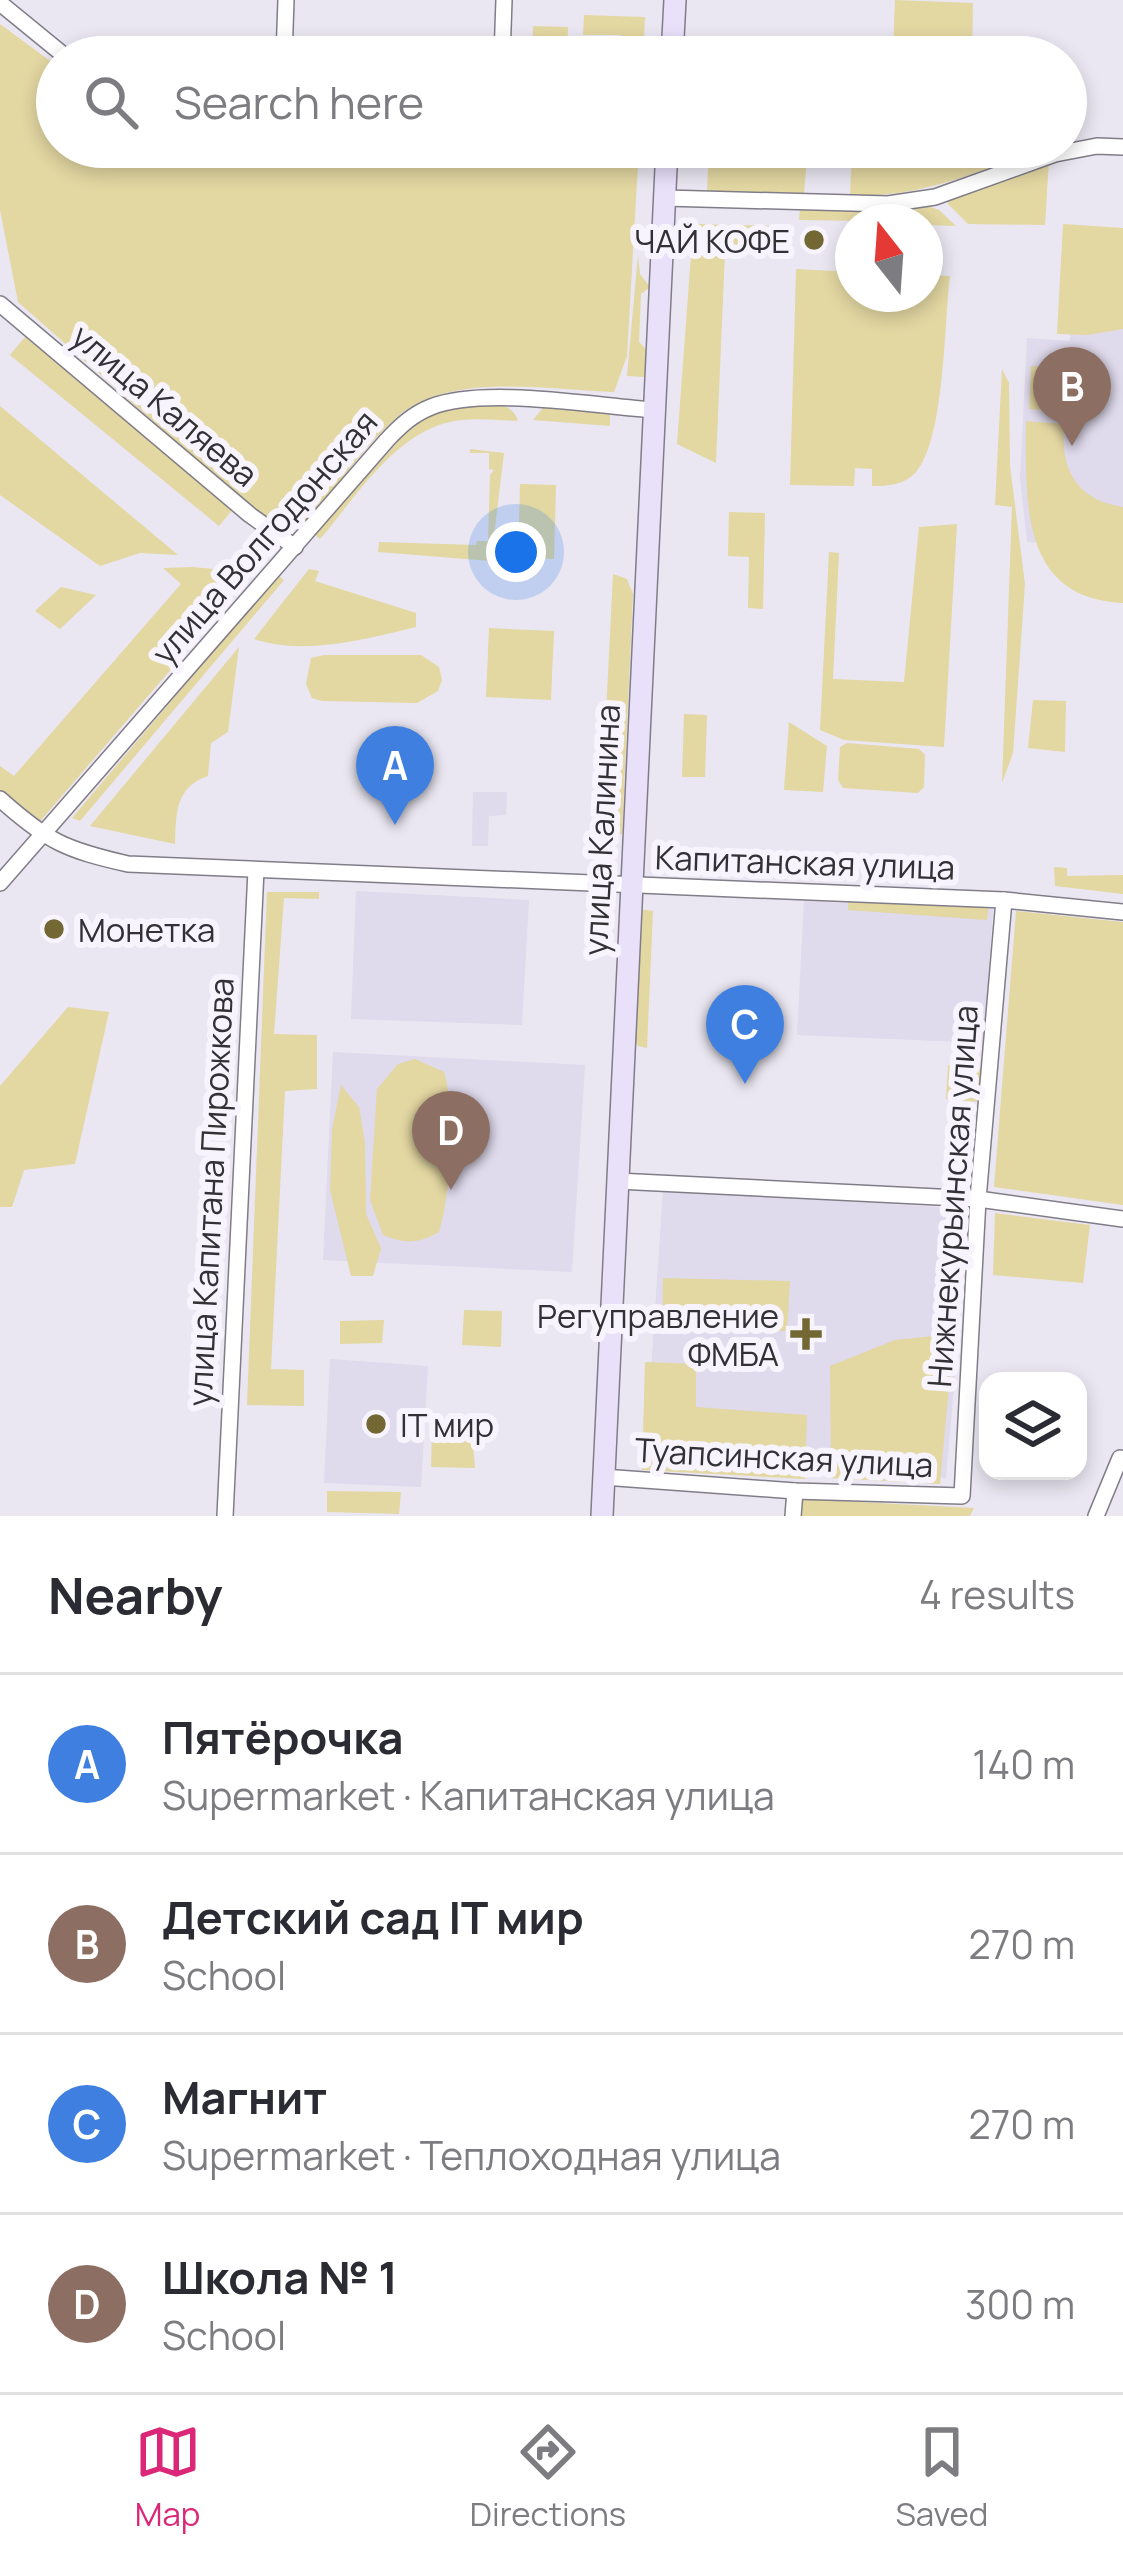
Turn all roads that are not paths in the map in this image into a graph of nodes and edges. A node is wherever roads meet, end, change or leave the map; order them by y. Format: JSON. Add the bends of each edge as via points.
{"nodes":[{"id":1,"x":286,"y":0,"type":"edge"},
{"id":2,"x":504,"y":0,"type":"edge"},
{"id":3,"x":675,"y":0,"type":"edge"},
{"id":4,"x":6,"y":4,"type":"edge"},
{"id":5,"x":42,"y":36,"type":"edge"},
{"id":6,"x":285,"y":36,"type":"edge"},
{"id":7,"x":503,"y":36,"type":"edge"},
{"id":8,"x":673,"y":36,"type":"edge"},
{"id":9,"x":1123,"y":147,"type":"edge"},
{"id":10,"x":1087,"y":148,"type":"edge"},
{"id":11,"x":666,"y":168,"type":"edge"},
{"id":12,"x":1015,"y":168,"type":"edge"},
{"id":13,"x":665,"y":198,"type":"junction"},
{"id":14,"x":0,"y":304,"type":"edge"},
{"id":15,"x":655,"y":410,"type":"junction"},
{"id":16,"x":295,"y":547,"type":"junction"},
{"id":17,"x":0,"y":800,"type":"edge"},
{"id":18,"x":39,"y":835,"type":"junction"},
{"id":19,"x":256,"y":870,"type":"junction"},
{"id":20,"x":0,"y":884,"type":"edge"},
{"id":21,"x":632,"y":885,"type":"junction"},
{"id":22,"x":1004,"y":900,"type":"junction"},
{"id":23,"x":1123,"y":912,"type":"edge"},
{"id":24,"x":616,"y":1181,"type":"junction"},
{"id":25,"x":978,"y":1199,"type":"junction"},
{"id":26,"x":1123,"y":1219,"type":"edge"},
{"id":27,"x":1120,"y":1458,"type":"dead end"},
{"id":28,"x":603,"y":1477,"type":"junction"},
{"id":29,"x":795,"y":1491,"type":"junction"},
{"id":30,"x":962,"y":1496,"type":"joint"},
{"id":31,"x":225,"y":1516,"type":"edge"},
{"id":32,"x":602,"y":1516,"type":"edge"},
{"id":33,"x":794,"y":1516,"type":"edge"},
{"id":34,"x":1096,"y":1516,"type":"edge"}],
"edges":[{"from":1,"to":6,"type":"street"},
{"from":2,"to":7,"type":"street"},
{"from":3,"to":8,"type":"main road"},
{"from":4,"to":5,"type":"street"},
{"from":9,"to":10,"type":"street"},
{"from":11,"to":13,"type":"main road","name":"улица Калинина"},
{"from":12,"to":13,"type":"street","via":[[888,204]]},
{"from":13,"to":15,"type":"main road","name":"улица Калинина"},
{"from":14,"to":16,"type":"street","name":"улица Каляева"},
{"from":15,"to":16,"type":"street","name":"улица Волгодонская","via":[[484,398],[433,406],[400,426]]},
{"from":15,"to":21,"type":"main road","name":"улица Калинина"},
{"from":16,"to":18,"type":"street","name":"улица Волгодонская"},
{"from":17,"to":18,"type":"street","name":"Капитанская улица"},
{"from":18,"to":19,"type":"street","name":"Капитанская улица","via":[[128,864]]},
{"from":18,"to":20,"type":"street","name":"улица Волгодонская"},
{"from":19,"to":21,"type":"street","name":"Капитанская улица"},
{"from":19,"to":31,"type":"street","name":"улица Капитана Пирожкова"},
{"from":21,"to":22,"type":"street","name":"Капитанская улица"},
{"from":21,"to":24,"type":"main road","name":"улица Калинина"},
{"from":22,"to":23,"type":"street","name":"Капитанская улица"},
{"from":22,"to":25,"type":"street","name":"Нижнекурьинская улица"},
{"from":24,"to":25,"type":"street"},
{"from":24,"to":28,"type":"main road","name":"улица Калинина"},
{"from":25,"to":26,"type":"street"},
{"from":25,"to":30,"type":"street","name":"Нижнекурьинская улица"},
{"from":27,"to":34,"type":"street"},
{"from":28,"to":29,"type":"street","name":"Туапсинская улица"},
{"from":28,"to":32,"type":"main road","name":"улица Калинина"},
{"from":29,"to":30,"type":"street","name":"Туапсинская улица"},
{"from":29,"to":33,"type":"street"}]}
